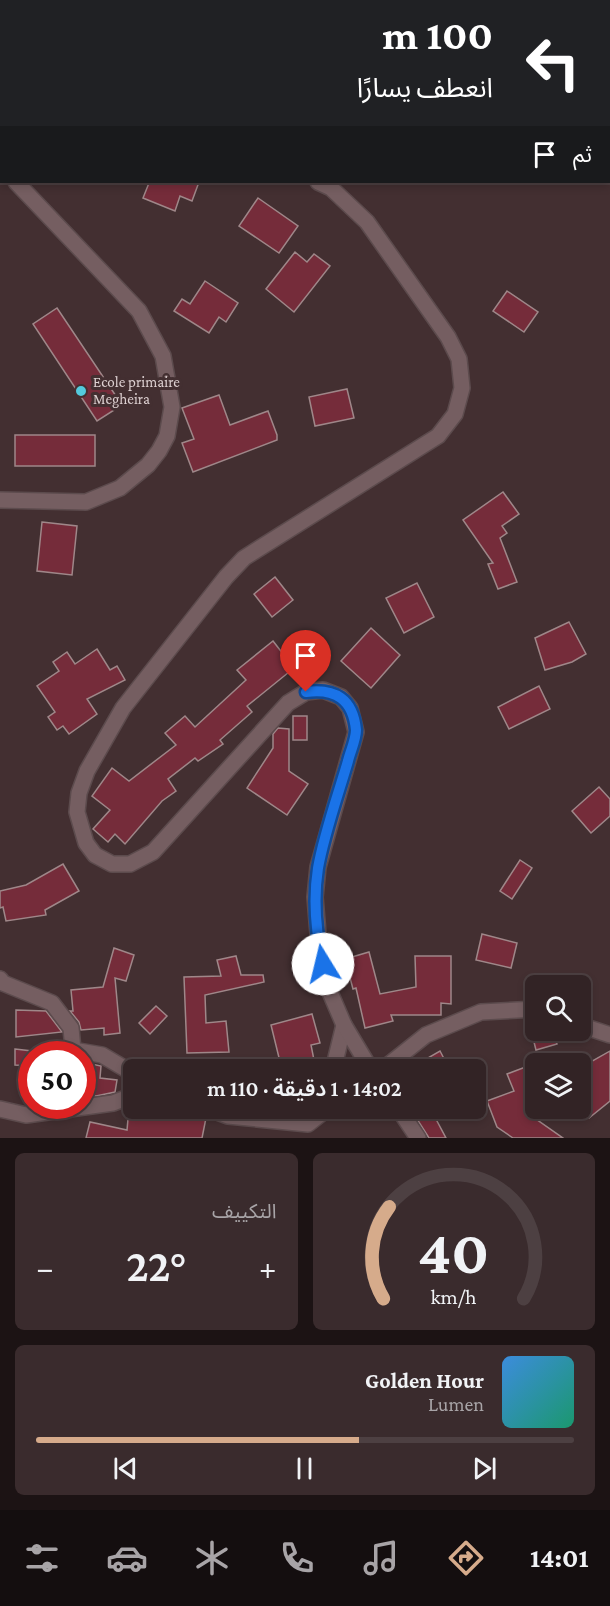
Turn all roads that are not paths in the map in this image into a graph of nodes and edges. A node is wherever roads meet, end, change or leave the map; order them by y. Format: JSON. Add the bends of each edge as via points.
{"nodes":[{"id":1,"x":17,"y":183,"type":"edge"},
{"id":2,"x":320,"y":183,"type":"edge"},
{"id":3,"x":0,"y":500,"type":"edge"},
{"id":4,"x":0,"y":979,"type":"edge"},
{"id":5,"x":525,"y":1010,"type":"edge"},
{"id":6,"x":344,"y":1024,"type":"junction"},
{"id":7,"x":591,"y":1029,"type":"edge"},
{"id":8,"x":610,"y":1035,"type":"edge"},
{"id":9,"x":336,"y":1059,"type":"edge"},
{"id":10,"x":365,"y":1059,"type":"edge"},
{"id":11,"x":396,"y":1059,"type":"edge"},
{"id":12,"x":123,"y":1067,"type":"edge"},
{"id":13,"x":123,"y":1099,"type":"edge"},
{"id":14,"x":0,"y":1108,"type":"edge"},
{"id":15,"x":258,"y":1119,"type":"edge"},
{"id":16,"x":314,"y":1119,"type":"edge"},
{"id":17,"x":405,"y":1119,"type":"edge"},
{"id":18,"x":418,"y":1138,"type":"edge"}],
"edges":[{"from":1,"to":3,"type":"main road","via":[[139,311],[163,356],[172,407],[167,436],[159,452],[120,489],[86,502]]},
{"from":2,"to":6,"type":"main road","via":[[331,188],[367,222],[448,337],[459,359],[462,388],[455,414],[438,436],[244,558],[123,708],[87,771],[77,812],[86,843],[95,855],[112,864],[130,864],[153,852],[288,704],[306,692],[323,690],[341,697],[350,708],[356,732],[318,867],[315,897],[327,983]]},
{"from":4,"to":12,"type":"main road","via":[[52,1003],[71,1028],[73,1050],[102,1054]]},
{"from":5,"to":11,"type":"main road","via":[[482,1012],[426,1035]]},
{"from":6,"to":9,"type":"main road"},
{"from":6,"to":10,"type":"main road"},
{"from":7,"to":8,"type":"main road"},
{"from":13,"to":14,"type":"main road","via":[[26,1115]]},
{"from":15,"to":16,"type":"main road","via":[[308,1124]]},
{"from":17,"to":18,"type":"main road"}]}
